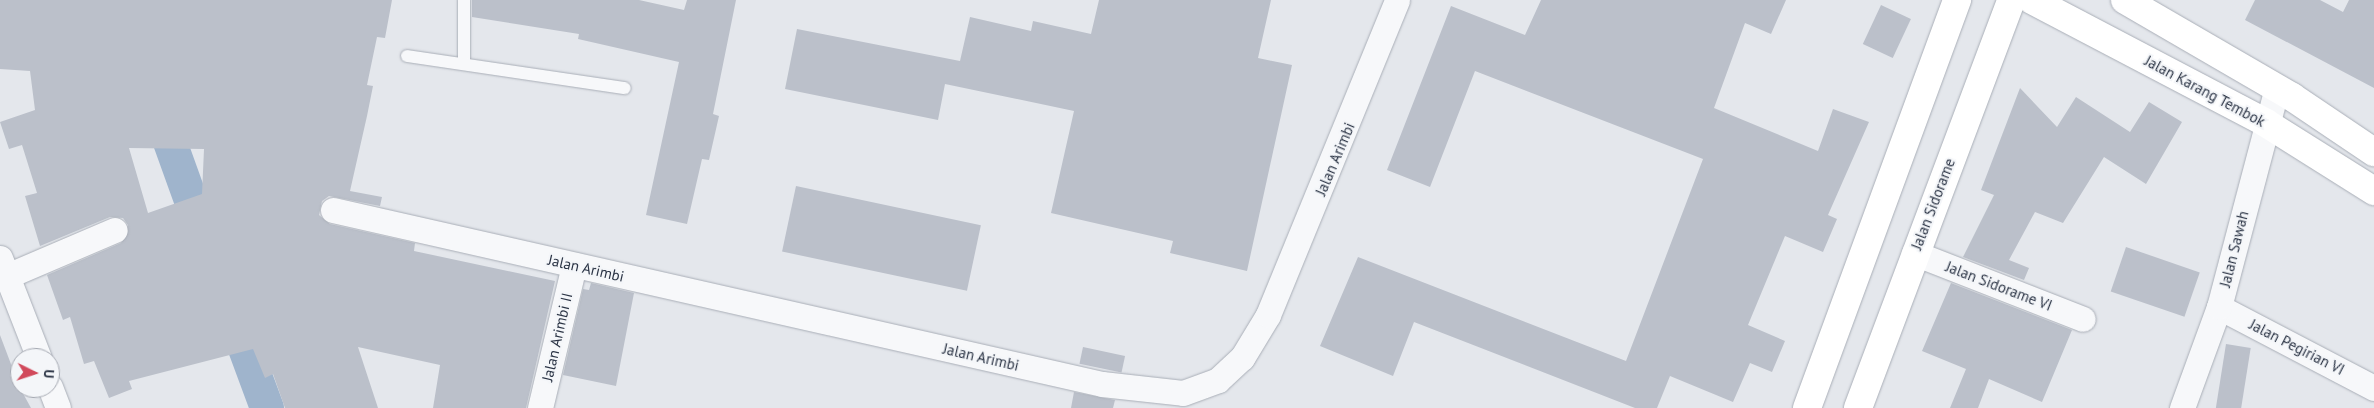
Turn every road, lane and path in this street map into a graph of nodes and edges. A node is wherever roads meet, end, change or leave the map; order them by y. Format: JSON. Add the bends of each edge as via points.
{"nodes":[{"id":1,"x":464,"y":0,"type":"edge"},
{"id":2,"x":1397,"y":0,"type":"edge"},
{"id":3,"x":1957,"y":0,"type":"edge"},
{"id":4,"x":2011,"y":0,"type":"edge"},
{"id":5,"x":2032,"y":0,"type":"edge"},
{"id":6,"x":2125,"y":0,"type":"edge"},
{"id":7,"x":407,"y":56,"type":"dead end"},
{"id":8,"x":464,"y":64,"type":"junction"},
{"id":9,"x":625,"y":88,"type":"dead end"},
{"id":10,"x":2278,"y":88,"type":"junction"},
{"id":11,"x":2266,"y":123,"type":"junction"},
{"id":12,"x":2374,"y":152,"type":"edge"},
{"id":13,"x":2374,"y":191,"type":"edge"},
{"id":14,"x":333,"y":210,"type":"dead end"},
{"id":15,"x":115,"y":230,"type":"dead end"},
{"id":16,"x":1914,"y":253,"type":"junction"},
{"id":17,"x":574,"y":265,"type":"junction"},
{"id":18,"x":4,"y":267,"type":"edge"},
{"id":19,"x":2219,"y":307,"type":"junction"},
{"id":20,"x":2083,"y":319,"type":"dead end"},
{"id":21,"x":35,"y":348,"type":"edge"},
{"id":22,"x":2374,"y":388,"type":"edge"},
{"id":23,"x":540,"y":408,"type":"edge"},
{"id":24,"x":1807,"y":408,"type":"edge"},
{"id":25,"x":1858,"y":408,"type":"edge"},
{"id":26,"x":2182,"y":408,"type":"edge"}],
"edges":[{"from":1,"to":8,"type":"lane"},
{"from":2,"to":17,"type":"street","name":"Jalan Arimbi","via":[[1268,315],[1242,358],[1218,380],[1183,393],[1102,384]]},
{"from":3,"to":24,"type":"main road"},
{"from":4,"to":16,"type":"main road","name":"Jalan Sidorame"},
{"from":5,"to":11,"type":"main road","name":"Jalan Karang Tembok"},
{"from":6,"to":10,"type":"main road"},
{"from":7,"to":8,"type":"lane"},
{"from":8,"to":9,"type":"lane"},
{"from":10,"to":11,"type":"street","name":"Jalan Sawah"},
{"from":10,"to":12,"type":"main road"},
{"from":11,"to":13,"type":"main road","name":"Jalan Karang Tembok"},
{"from":11,"to":19,"type":"street","name":"Jalan Sawah"},
{"from":14,"to":17,"type":"street","name":"Jalan Arimbi"},
{"from":15,"to":18,"type":"street"},
{"from":16,"to":20,"type":"street","name":"Jalan Sidorame VI"},
{"from":16,"to":25,"type":"main road","name":"Jalan Sidorame"},
{"from":17,"to":23,"type":"street","name":"Jalan Arimbi II"},
{"from":18,"to":21,"type":"street"},
{"from":19,"to":22,"type":"street","name":"Jalan Pegirian VI"},
{"from":19,"to":26,"type":"street","name":"Jalan Sawah"}]}
